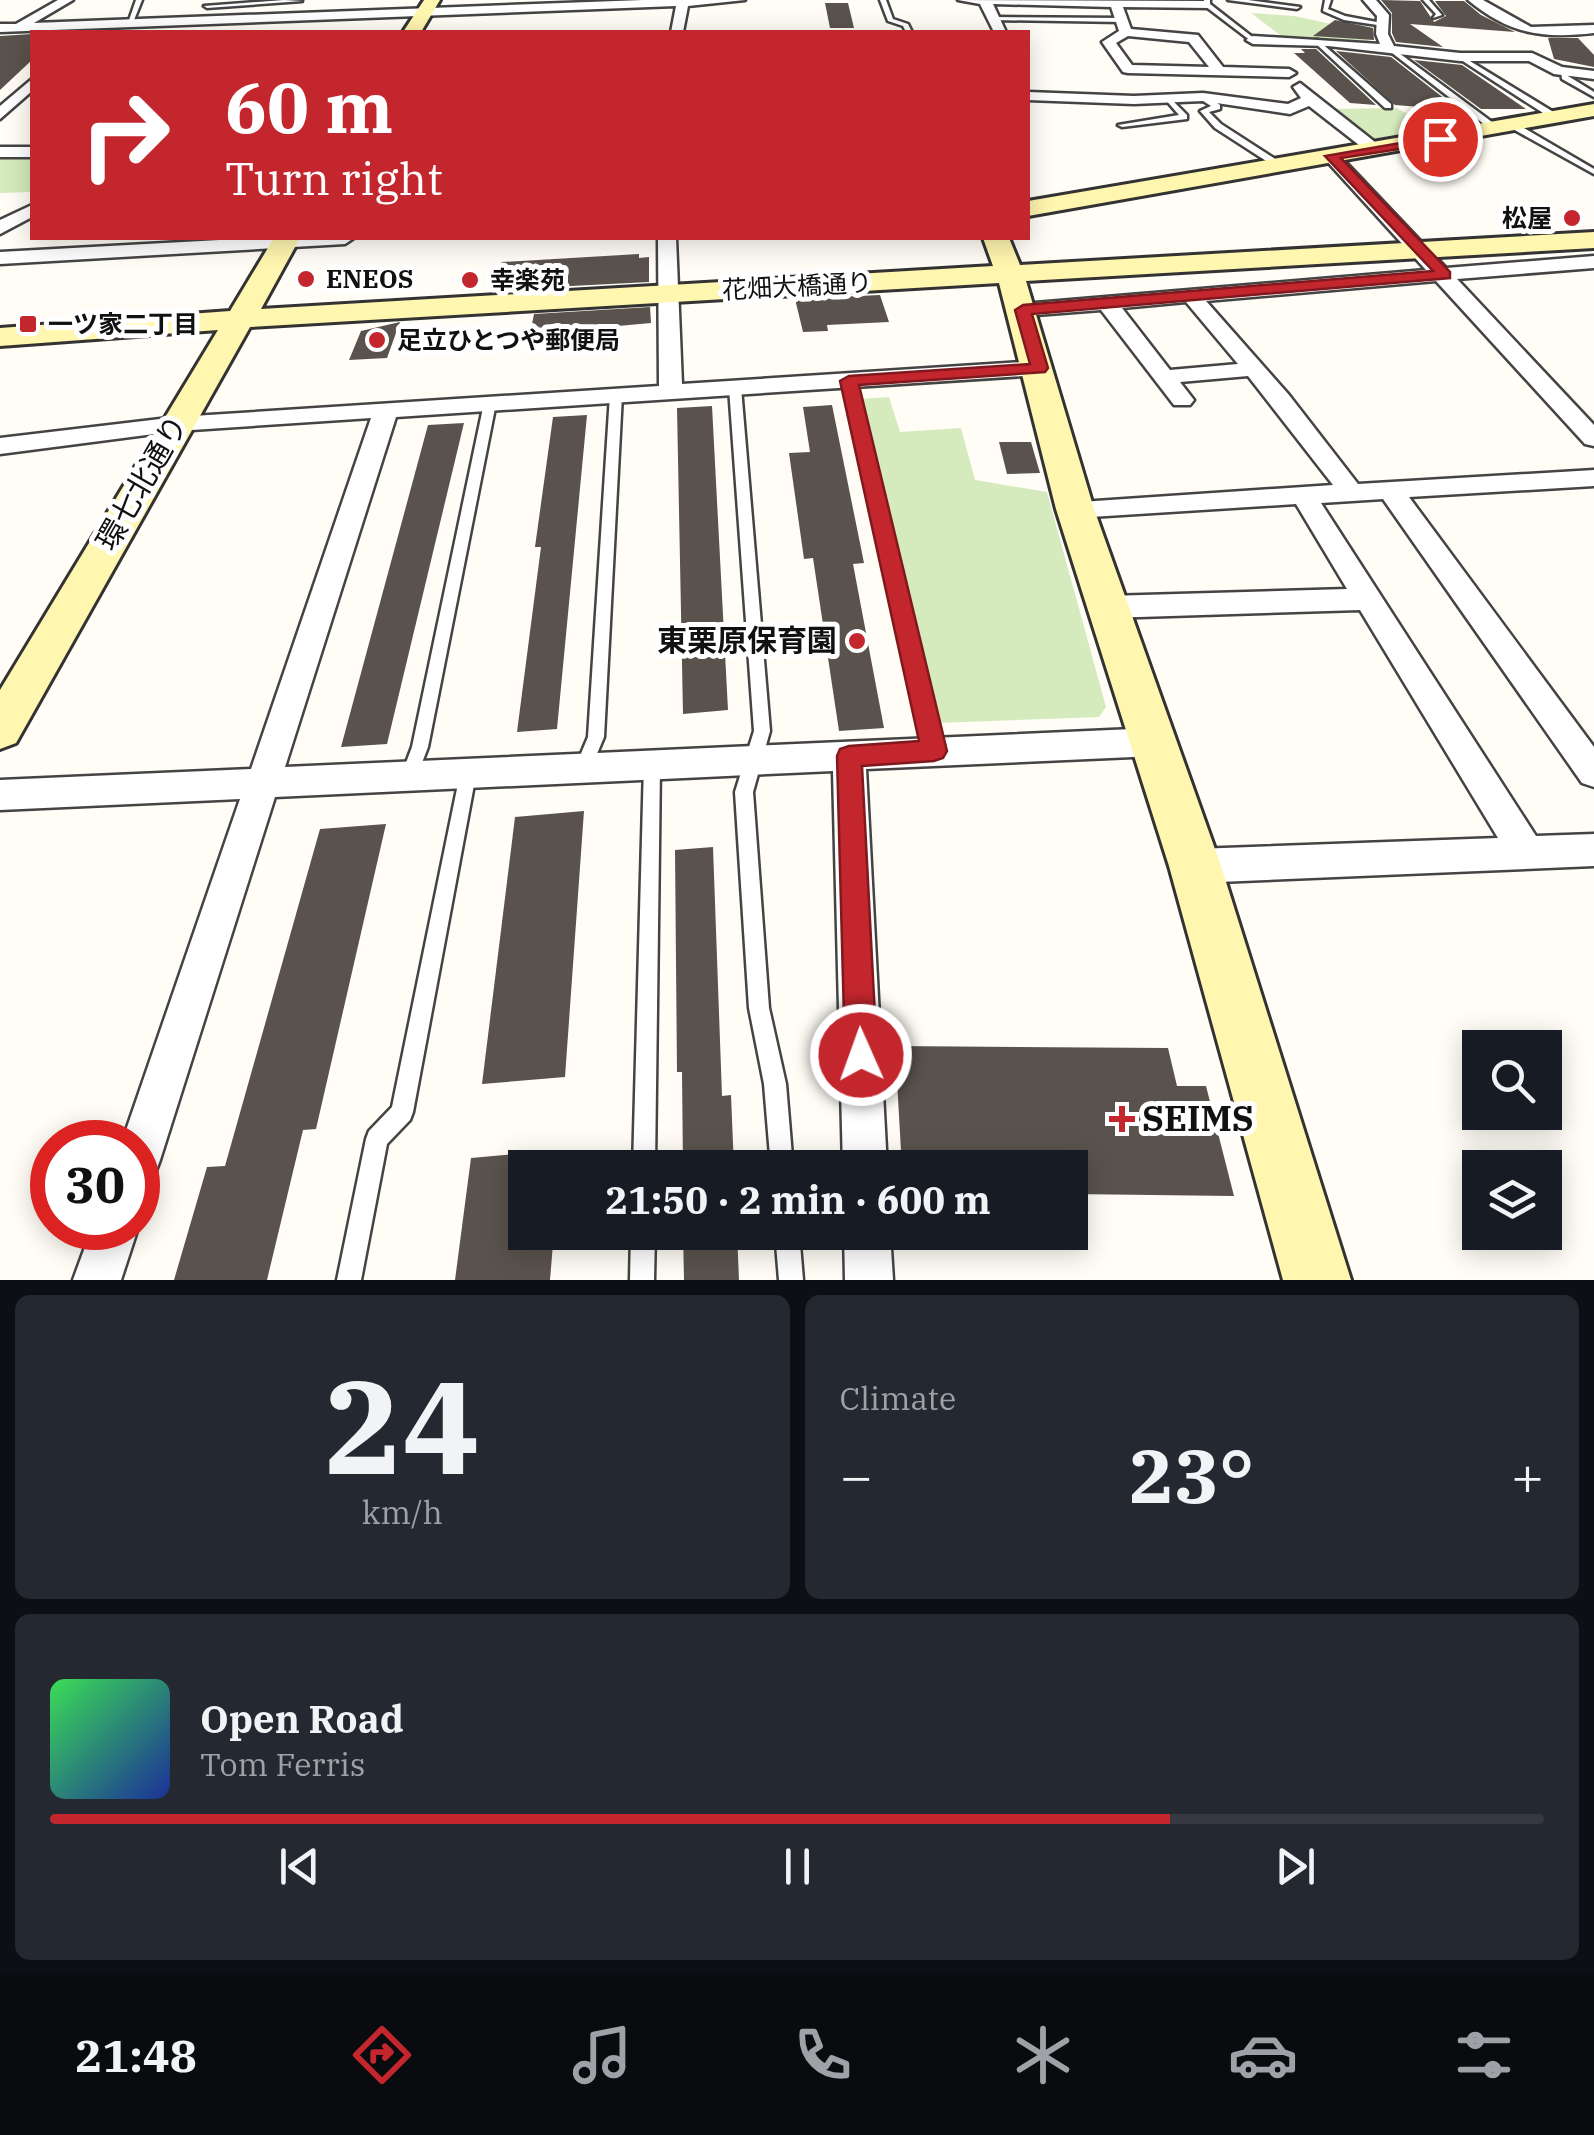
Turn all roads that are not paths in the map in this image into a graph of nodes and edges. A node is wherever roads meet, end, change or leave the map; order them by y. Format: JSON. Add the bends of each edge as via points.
{"nodes":[{"id":1,"x":66,"y":0,"type":"edge"},
{"id":2,"x":138,"y":0,"type":"edge"},
{"id":3,"x":215,"y":0,"type":"edge"},
{"id":4,"x":739,"y":0,"type":"edge"},
{"id":5,"x":883,"y":0,"type":"edge"},
{"id":6,"x":964,"y":0,"type":"edge"},
{"id":7,"x":1230,"y":0,"type":"edge"},
{"id":8,"x":1328,"y":0,"type":"edge"},
{"id":9,"x":1369,"y":0,"type":"edge"},
{"id":10,"x":1426,"y":0,"type":"edge"},
{"id":11,"x":1474,"y":0,"type":"edge"},
{"id":12,"x":300,"y":1,"type":"edge"},
{"id":13,"x":985,"y":1,"type":"edge"},
{"id":14,"x":682,"y":2,"type":"edge"},
{"id":15,"x":1116,"y":2,"type":"edge"},
{"id":16,"x":1207,"y":2,"type":"edge"},
{"id":17,"x":207,"y":6,"type":"junction"},
{"id":18,"x":428,"y":6,"type":"edge"},
{"id":19,"x":1297,"y":7,"type":"dead end"},
{"id":20,"x":572,"y":8,"type":"edge"},
{"id":21,"x":1490,"y":10,"type":"junction"},
{"id":22,"x":1525,"y":11,"type":"dead end"},
{"id":23,"x":1435,"y":17,"type":"dead end"},
{"id":24,"x":286,"y":18,"type":"junction"},
{"id":25,"x":188,"y":22,"type":"junction"},
{"id":26,"x":1384,"y":24,"type":"junction"},
{"id":27,"x":125,"y":25,"type":"junction"},
{"id":28,"x":997,"y":26,"type":"edge"},
{"id":29,"x":1124,"y":26,"type":"junction"},
{"id":30,"x":0,"y":28,"type":"edge"},
{"id":31,"x":16,"y":28,"type":"junction"},
{"id":32,"x":1594,"y":29,"type":"edge"},
{"id":33,"x":111,"y":30,"type":"edge"},
{"id":34,"x":276,"y":30,"type":"edge"},
{"id":35,"x":413,"y":30,"type":"edge"},
{"id":36,"x":676,"y":30,"type":"edge"},
{"id":37,"x":909,"y":30,"type":"edge"},
{"id":38,"x":1253,"y":40,"type":"junction"},
{"id":39,"x":1316,"y":41,"type":"junction"},
{"id":40,"x":1388,"y":48,"type":"junction"},
{"id":41,"x":1460,"y":56,"type":"junction"},
{"id":42,"x":1218,"y":68,"type":"junction"},
{"id":43,"x":1562,"y":72,"type":"junction"},
{"id":44,"x":1289,"y":73,"type":"junction"},
{"id":45,"x":1594,"y":76,"type":"edge"},
{"id":46,"x":30,"y":86,"type":"edge"},
{"id":47,"x":1594,"y":95,"type":"edge"},
{"id":48,"x":1030,"y":96,"type":"edge"},
{"id":49,"x":1203,"y":97,"type":"junction"},
{"id":50,"x":1169,"y":98,"type":"junction"},
{"id":51,"x":1310,"y":100,"type":"junction"},
{"id":52,"x":1388,"y":106,"type":"dead end"},
{"id":53,"x":30,"y":108,"type":"edge"},
{"id":54,"x":1290,"y":109,"type":"junction"},
{"id":55,"x":1594,"y":110,"type":"edge"},
{"id":56,"x":2,"y":111,"type":"edge"},
{"id":57,"x":1557,"y":118,"type":"junction"},
{"id":58,"x":1122,"y":124,"type":"dead end"},
{"id":59,"x":1506,"y":128,"type":"junction"},
{"id":60,"x":1348,"y":130,"type":"junction"},
{"id":61,"x":1374,"y":149,"type":"junction"},
{"id":62,"x":0,"y":152,"type":"edge"},
{"id":63,"x":30,"y":152,"type":"edge"},
{"id":64,"x":1332,"y":156,"type":"junction"},
{"id":65,"x":1280,"y":166,"type":"junction"},
{"id":66,"x":1593,"y":172,"type":"edge"},
{"id":67,"x":1030,"y":209,"type":"edge"},
{"id":68,"x":30,"y":211,"type":"edge"},
{"id":69,"x":0,"y":228,"type":"edge"},
{"id":70,"x":254,"y":240,"type":"edge"},
{"id":71,"x":285,"y":240,"type":"edge"},
{"id":72,"x":667,"y":240,"type":"edge"},
{"id":73,"x":1594,"y":240,"type":"edge"},
{"id":74,"x":128,"y":244,"type":"edge"},
{"id":75,"x":1422,"y":249,"type":"junction"},
{"id":76,"x":0,"y":258,"type":"edge"},
{"id":77,"x":1594,"y":262,"type":"edge"},
{"id":78,"x":1011,"y":274,"type":"edge"},
{"id":79,"x":1445,"y":275,"type":"junction"},
{"id":80,"x":670,"y":293,"type":"junction"},
{"id":81,"x":1191,"y":296,"type":"junction"},
{"id":82,"x":1106,"y":303,"type":"junction"},
{"id":83,"x":237,"y":318,"type":"junction"},
{"id":84,"x":0,"y":337,"type":"edge"},
{"id":85,"x":1039,"y":368,"type":"junction"},
{"id":86,"x":1254,"y":368,"type":"junction"},
{"id":87,"x":1164,"y":377,"type":"junction"},
{"id":88,"x":849,"y":381,"type":"junction"},
{"id":89,"x":735,"y":388,"type":"junction"},
{"id":90,"x":671,"y":392,"type":"junction"},
{"id":91,"x":616,"y":396,"type":"junction"},
{"id":92,"x":1182,"y":400,"type":"dead end"},
{"id":93,"x":490,"y":404,"type":"junction"},
{"id":94,"x":386,"y":410,"type":"junction"},
{"id":95,"x":176,"y":424,"type":"junction"},
{"id":96,"x":1594,"y":438,"type":"edge"},
{"id":97,"x":0,"y":446,"type":"edge"},
{"id":98,"x":1594,"y":478,"type":"edge"},
{"id":99,"x":1392,"y":491,"type":"junction"},
{"id":100,"x":1352,"y":493,"type":"junction"},
{"id":101,"x":1304,"y":496,"type":"junction"},
{"id":102,"x":1075,"y":509,"type":"junction"},
{"id":103,"x":1367,"y":600,"type":"junction"},
{"id":104,"x":1108,"y":607,"type":"junction"},
{"id":105,"x":0,"y":730,"type":"edge"},
{"id":106,"x":1154,"y":742,"type":"junction"},
{"id":107,"x":934,"y":751,"type":"junction"},
{"id":108,"x":849,"y":756,"type":"junction"},
{"id":109,"x":753,"y":760,"type":"junction"},
{"id":110,"x":652,"y":765,"type":"junction"},
{"id":111,"x":583,"y":768,"type":"junction"},
{"id":112,"x":1594,"y":773,"type":"edge"},
{"id":113,"x":468,"y":774,"type":"junction"},
{"id":114,"x":410,"y":776,"type":"junction"},
{"id":115,"x":264,"y":783,"type":"junction"},
{"id":116,"x":0,"y":794,"type":"edge"},
{"id":117,"x":1594,"y":850,"type":"edge"},
{"id":118,"x":1526,"y":853,"type":"junction"},
{"id":119,"x":1195,"y":866,"type":"junction"},
{"id":120,"x":151,"y":1120,"type":"edge"},
{"id":121,"x":644,"y":1150,"type":"edge"},
{"id":122,"x":780,"y":1150,"type":"edge"},
{"id":123,"x":864,"y":1150,"type":"edge"},
{"id":124,"x":107,"y":1250,"type":"edge"},
{"id":125,"x":643,"y":1250,"type":"edge"},
{"id":126,"x":788,"y":1250,"type":"edge"},
{"id":127,"x":868,"y":1250,"type":"edge"},
{"id":128,"x":97,"y":1280,"type":"edge"},
{"id":129,"x":349,"y":1280,"type":"edge"},
{"id":130,"x":642,"y":1280,"type":"edge"},
{"id":131,"x":791,"y":1280,"type":"edge"},
{"id":132,"x":869,"y":1280,"type":"edge"},
{"id":133,"x":1316,"y":1280,"type":"edge"}],
"edges":[{"from":1,"to":31,"type":"street"},
{"from":2,"to":27,"type":"lane"},
{"from":3,"to":17,"type":"lane"},
{"from":4,"to":14,"type":"street"},
{"from":5,"to":37,"type":"lane","via":[[890,20]]},
{"from":6,"to":13,"type":"street"},
{"from":7,"to":19,"type":"lane"},
{"from":8,"to":26,"type":"lane","via":[[1325,10],[1336,16]]},
{"from":9,"to":26,"type":"street"},
{"from":10,"to":23,"type":"lane","via":[[1440,14]]},
{"from":11,"to":21,"type":"street"},
{"from":12,"to":17,"type":"lane"},
{"from":12,"to":24,"type":"street"},
{"from":13,"to":15,"type":"street"},
{"from":13,"to":28,"type":"street"},
{"from":14,"to":20,"type":"street"},
{"from":14,"to":36,"type":"street"},
{"from":15,"to":16,"type":"street"},
{"from":15,"to":29,"type":"street"},
{"from":16,"to":38,"type":"lane"},
{"from":17,"to":25,"type":"lane"},
{"from":18,"to":20,"type":"street"},
{"from":18,"to":24,"type":"street"},
{"from":18,"to":35,"type":"street"},
{"from":21,"to":22,"type":"street"},
{"from":21,"to":32,"type":"street","via":[[1528,30]]},
{"from":24,"to":25,"type":"street"},
{"from":24,"to":34,"type":"street"},
{"from":25,"to":27,"type":"street"},
{"from":26,"to":40,"type":"street"},
{"from":27,"to":31,"type":"street"},
{"from":27,"to":33,"type":"street"},
{"from":28,"to":29,"type":"lane"},
{"from":29,"to":42,"type":"street","via":[[1146,40],[1193,38]]},
{"from":29,"to":42,"type":"street","via":[[1109,42],[1128,69]]},
{"from":30,"to":31,"type":"street"},
{"from":38,"to":39,"type":"street"},
{"from":38,"to":44,"type":"street"},
{"from":39,"to":40,"type":"street"},
{"from":39,"to":52,"type":"lane"},
{"from":40,"to":41,"type":"street"},
{"from":40,"to":59,"type":"lane"},
{"from":41,"to":43,"type":"street","via":[[1532,57]]},
{"from":41,"to":57,"type":"lane"},
{"from":42,"to":44,"type":"street"},
{"from":43,"to":45,"type":"street"},
{"from":43,"to":47,"type":"lane"},
{"from":44,"to":51,"type":"street"},
{"from":46,"to":56,"type":"street"},
{"from":48,"to":50,"type":"street"},
{"from":49,"to":50,"type":"street"},
{"from":49,"to":54,"type":"street"},
{"from":49,"to":65,"type":"lane","via":[[1217,107],[1204,111],[1218,126]]},
{"from":50,"to":58,"type":"lane","via":[[1184,117]]},
{"from":51,"to":54,"type":"street"},
{"from":51,"to":60,"type":"street"},
{"from":53,"to":56,"type":"street"},
{"from":54,"to":60,"type":"street"},
{"from":55,"to":57,"type":"street"},
{"from":57,"to":59,"type":"street"},
{"from":59,"to":61,"type":"street"},
{"from":59,"to":66,"type":"lane"},
{"from":60,"to":61,"type":"street"},
{"from":61,"to":64,"type":"street"},
{"from":62,"to":63,"type":"street"},
{"from":64,"to":65,"type":"street"},
{"from":64,"to":75,"type":"street"},
{"from":65,"to":67,"type":"street"},
{"from":68,"to":69,"type":"street"},
{"from":70,"to":74,"type":"street"},
{"from":71,"to":83,"type":"street","name":"環七北通り"},
{"from":72,"to":80,"type":"street"},
{"from":73,"to":75,"type":"street","name":"花畑大橋通り"},
{"from":74,"to":76,"type":"street"},
{"from":75,"to":78,"type":"street","name":"花畑大橋通り"},
{"from":75,"to":79,"type":"street"},
{"from":77,"to":79,"type":"street"},
{"from":78,"to":80,"type":"street","name":"花畑大橋通り"},
{"from":78,"to":82,"type":"street"},
{"from":78,"to":85,"type":"street"},
{"from":79,"to":81,"type":"street"},
{"from":79,"to":96,"type":"street"},
{"from":80,"to":83,"type":"street","name":"花畑大橋通り"},
{"from":80,"to":90,"type":"street"},
{"from":81,"to":82,"type":"street"},
{"from":81,"to":86,"type":"street"},
{"from":82,"to":87,"type":"street"},
{"from":83,"to":84,"type":"street","name":"花畑大橋通り"},
{"from":83,"to":95,"type":"street","name":"環七北通り"},
{"from":85,"to":88,"type":"street"},
{"from":85,"to":102,"type":"street"},
{"from":86,"to":87,"type":"street"},
{"from":86,"to":100,"type":"street"},
{"from":87,"to":92,"type":"street"},
{"from":88,"to":89,"type":"street"},
{"from":88,"to":107,"type":"lane"},
{"from":89,"to":90,"type":"street"},
{"from":89,"to":109,"type":"lane","via":[[762,731]]},
{"from":90,"to":91,"type":"street"},
{"from":91,"to":93,"type":"street"},
{"from":91,"to":111,"type":"lane","via":[[596,737]]},
{"from":93,"to":94,"type":"street"},
{"from":93,"to":114,"type":"lane"},
{"from":94,"to":95,"type":"street"},
{"from":94,"to":115,"type":"street"},
{"from":95,"to":97,"type":"street"},
{"from":95,"to":105,"type":"street","name":"環七北通り"},
{"from":98,"to":99,"type":"street"},
{"from":99,"to":100,"type":"street"},
{"from":99,"to":112,"type":"street"},
{"from":100,"to":101,"type":"street"},
{"from":101,"to":102,"type":"street"},
{"from":101,"to":103,"type":"street"},
{"from":102,"to":104,"type":"street"},
{"from":103,"to":104,"type":"street"},
{"from":103,"to":118,"type":"street"},
{"from":104,"to":106,"type":"street"},
{"from":106,"to":107,"type":"street"},
{"from":106,"to":119,"type":"street"},
{"from":107,"to":108,"type":"street"},
{"from":108,"to":109,"type":"street"},
{"from":108,"to":123,"type":"street"},
{"from":109,"to":110,"type":"street"},
{"from":109,"to":122,"type":"lane","via":[[744,792],[759,1008]]},
{"from":110,"to":111,"type":"street"},
{"from":110,"to":121,"type":"lane"},
{"from":111,"to":113,"type":"street"},
{"from":113,"to":114,"type":"street"},
{"from":113,"to":129,"type":"lane","via":[[402,1112],[377,1139]]},
{"from":114,"to":115,"type":"street"},
{"from":115,"to":116,"type":"street"},
{"from":115,"to":120,"type":"street"},
{"from":117,"to":118,"type":"street"},
{"from":118,"to":119,"type":"street"},
{"from":119,"to":133,"type":"street"},
{"from":124,"to":128,"type":"street"},
{"from":125,"to":130,"type":"lane"},
{"from":126,"to":131,"type":"lane"},
{"from":127,"to":132,"type":"street"}]}
